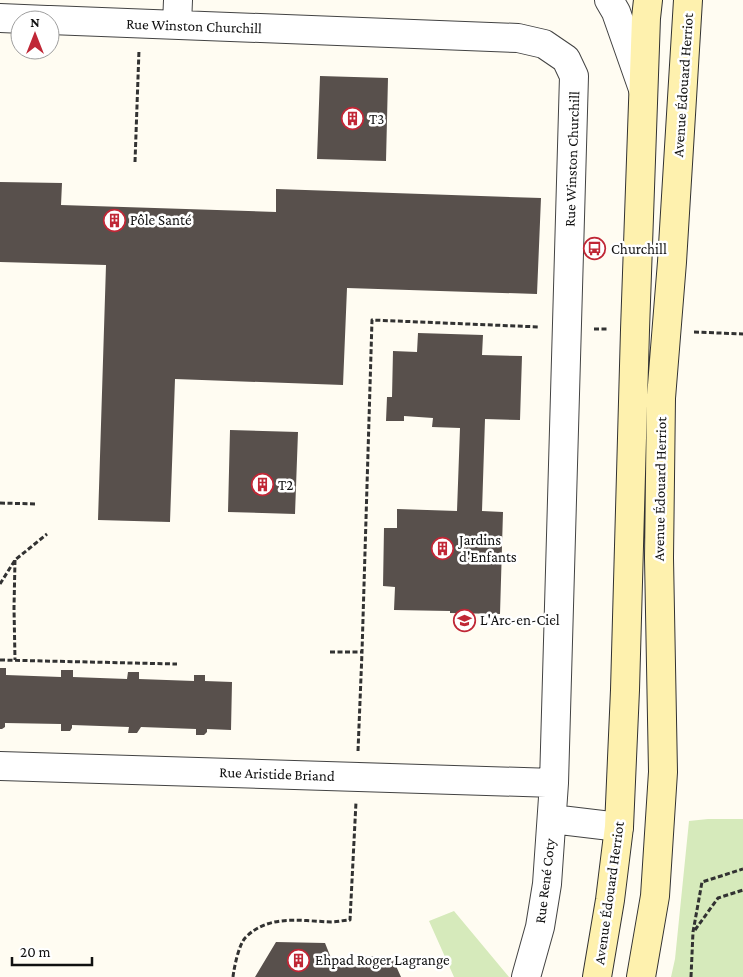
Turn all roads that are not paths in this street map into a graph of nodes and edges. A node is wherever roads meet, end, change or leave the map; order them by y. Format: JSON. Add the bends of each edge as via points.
{"nodes":[{"id":1,"x":610,"y":0,"type":"edge"},
{"id":2,"x":648,"y":0,"type":"edge"},
{"id":3,"x":688,"y":0,"type":"edge"},
{"id":4,"x":177,"y":12,"type":"edge"},
{"id":5,"x":60,"y":20,"type":"edge"},
{"id":6,"x":643,"y":89,"type":"junction"},
{"id":7,"x":0,"y":766,"type":"edge"},
{"id":8,"x":554,"y":783,"type":"junction"},
{"id":9,"x":552,"y":819,"type":"junction"},
{"id":10,"x":619,"y":827,"type":"junction"},
{"id":11,"x":526,"y":977,"type":"edge"},
{"id":12,"x":597,"y":977,"type":"edge"},
{"id":13,"x":641,"y":977,"type":"edge"}],
"edges":[{"from":1,"to":6,"type":"street","name":"Avenue Édouard Herriot"},
{"from":2,"to":6,"type":"main road","name":"Avenue Édouard Herriot"},
{"from":3,"to":13,"type":"main road","name":"Avenue Édouard Herriot","via":[[661,398],[659,558],[664,772],[655,896]]},
{"from":4,"to":5,"type":"street","name":"Rue Winston Churchill","via":[[140,23]]},
{"from":4,"to":8,"type":"street","name":"Rue Winston Churchill","via":[[518,38],[544,44],[566,59],[574,76]]},
{"from":6,"to":10,"type":"main road","name":"Avenue Édouard Herriot"},
{"from":7,"to":8,"type":"street","name":"Rue Aristide Briand"},
{"from":8,"to":9,"type":"street","name":"Rue René Coty"},
{"from":9,"to":10,"type":"street"},
{"from":9,"to":11,"type":"street","name":"Rue René Coty","via":[[548,884]]},
{"from":10,"to":12,"type":"main road","name":"Avenue Édouard Herriot"}]}
